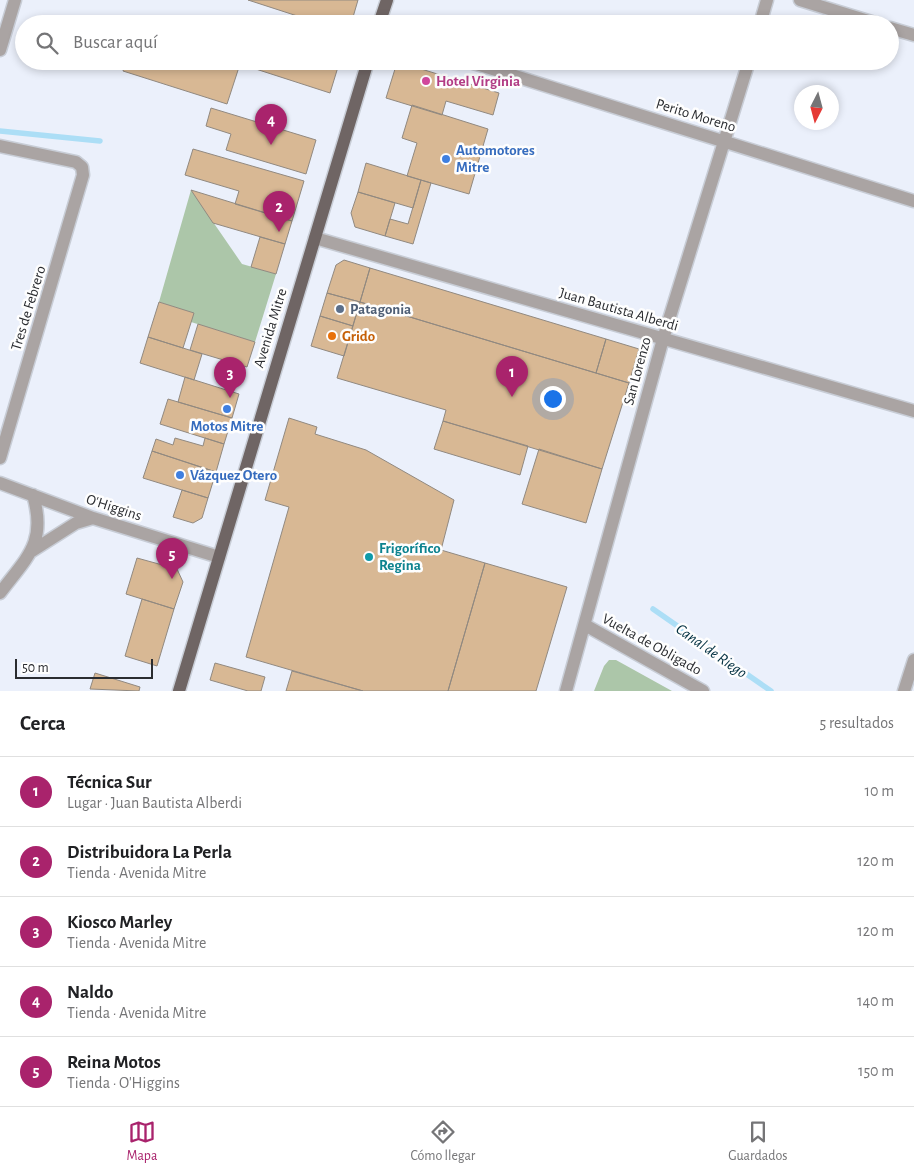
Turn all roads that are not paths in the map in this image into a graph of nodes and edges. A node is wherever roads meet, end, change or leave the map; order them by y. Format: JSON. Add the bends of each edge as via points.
{"nodes":[{"id":1,"x":16,"y":0,"type":"edge"},
{"id":2,"x":386,"y":0,"type":"edge"},
{"id":3,"x":766,"y":0,"type":"edge"},
{"id":4,"x":800,"y":0,"type":"edge"},
{"id":5,"x":382,"y":15,"type":"edge"},
{"id":6,"x":762,"y":15,"type":"edge"},
{"id":7,"x":849,"y":15,"type":"edge"},
{"id":8,"x":899,"y":31,"type":"edge"},
{"id":9,"x":914,"y":35,"type":"edge"},
{"id":10,"x":0,"y":50,"type":"edge"},
{"id":11,"x":365,"y":70,"type":"edge"},
{"id":12,"x":496,"y":70,"type":"edge"},
{"id":13,"x":746,"y":70,"type":"edge"},
{"id":14,"x":726,"y":142,"type":"junction"},
{"id":15,"x":0,"y":146,"type":"edge"},
{"id":16,"x":914,"y":201,"type":"edge"},
{"id":17,"x":315,"y":238,"type":"junction"},
{"id":18,"x":662,"y":339,"type":"junction"},
{"id":19,"x":914,"y":411,"type":"edge"},
{"id":20,"x":0,"y":458,"type":"edge"},
{"id":21,"x":0,"y":483,"type":"edge"},
{"id":22,"x":33,"y":495,"type":"junction"},
{"id":23,"x":93,"y":518,"type":"junction"},
{"id":24,"x":32,"y":551,"type":"junction"},
{"id":25,"x":219,"y":557,"type":"junction"},
{"id":26,"x":0,"y":593,"type":"edge"},
{"id":27,"x":584,"y":625,"type":"junction"},
{"id":28,"x":914,"y":660,"type":"edge"},
{"id":29,"x":178,"y":691,"type":"edge"},
{"id":30,"x":566,"y":691,"type":"edge"},
{"id":31,"x":703,"y":691,"type":"edge"},
{"id":32,"x":904,"y":691,"type":"edge"}],
"edges":[{"from":1,"to":10,"type":"street"},
{"from":2,"to":5,"type":"main road"},
{"from":3,"to":6,"type":"street"},
{"from":4,"to":7,"type":"street"},
{"from":8,"to":9,"type":"street"},
{"from":11,"to":17,"type":"main road","name":"Avenida Mitre"},
{"from":12,"to":14,"type":"street","name":"Perito Moreno"},
{"from":13,"to":14,"type":"street","name":"San Lorenzo"},
{"from":14,"to":16,"type":"street","name":"Perito Moreno"},
{"from":14,"to":18,"type":"street","name":"San Lorenzo"},
{"from":15,"to":20,"type":"street","name":"Tres de Febrero","via":[[67,159],[82,167],[82,184]]},
{"from":17,"to":18,"type":"street","name":"Juan Bautista Alberdi"},
{"from":17,"to":25,"type":"main road","name":"Avenida Mitre"},
{"from":18,"to":19,"type":"street","name":"Juan Bautista Alberdi"},
{"from":18,"to":27,"type":"street","name":"San Lorenzo"},
{"from":21,"to":22,"type":"street","name":"O'Higgins"},
{"from":22,"to":23,"type":"street","name":"O'Higgins"},
{"from":22,"to":24,"type":"street","via":[[38,534]]},
{"from":23,"to":24,"type":"street","via":[[76,523]]},
{"from":23,"to":25,"type":"street","name":"O'Higgins"},
{"from":24,"to":26,"type":"street"},
{"from":25,"to":29,"type":"main road","name":"Avenida Mitre"},
{"from":27,"to":30,"type":"street","name":"San Lorenzo"},
{"from":27,"to":31,"type":"street","name":"Vuelta de Obligado"},
{"from":28,"to":32,"type":"street"}]}
